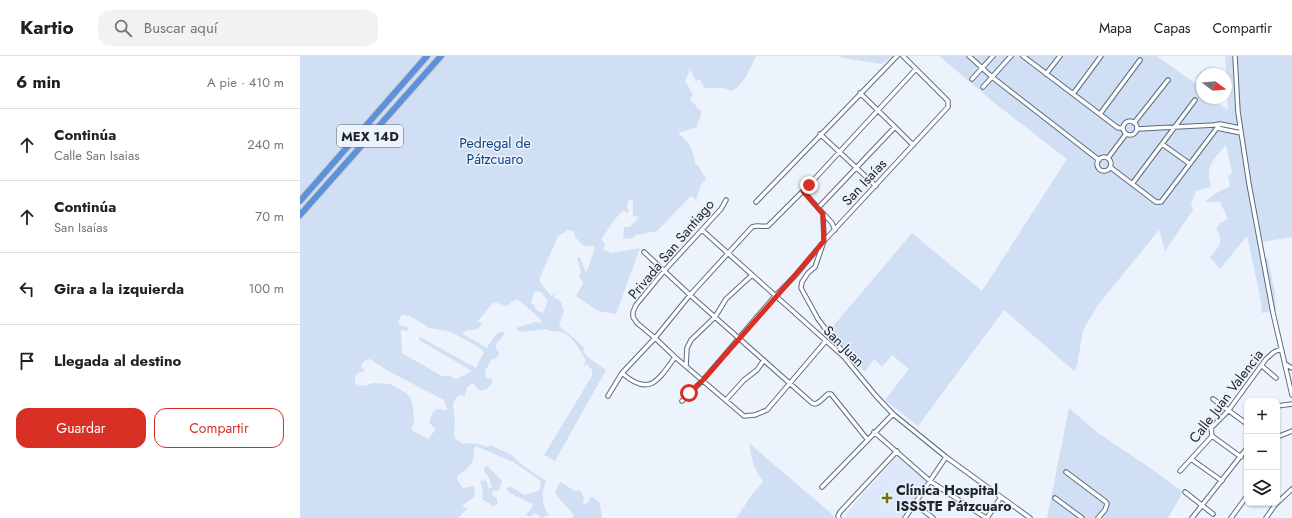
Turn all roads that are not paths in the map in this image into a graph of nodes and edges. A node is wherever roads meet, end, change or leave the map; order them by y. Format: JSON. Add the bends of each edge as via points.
{"nodes":[{"id":1,"x":427,"y":56,"type":"edge"},
{"id":2,"x":441,"y":56,"type":"edge"},
{"id":3,"x":896,"y":56,"type":"edge"},
{"id":4,"x":903,"y":56,"type":"edge"},
{"id":5,"x":970,"y":56,"type":"edge"},
{"id":6,"x":993,"y":56,"type":"edge"},
{"id":7,"x":1011,"y":56,"type":"edge"},
{"id":8,"x":1023,"y":56,"type":"edge"},
{"id":9,"x":1060,"y":56,"type":"edge"},
{"id":10,"x":1101,"y":56,"type":"edge"},
{"id":11,"x":1235,"y":56,"type":"edge"},
{"id":12,"x":1140,"y":60,"type":"dead end"},
{"id":13,"x":982,"y":68,"type":"junction"},
{"id":14,"x":916,"y":69,"type":"junction"},
{"id":15,"x":1046,"y":74,"type":"junction"},
{"id":16,"x":992,"y":77,"type":"junction"},
{"id":17,"x":972,"y":79,"type":"dead end"},
{"id":18,"x":1168,"y":80,"type":"dead end"},
{"id":19,"x":983,"y":87,"type":"dead end"},
{"id":20,"x":860,"y":93,"type":"junction"},
{"id":21,"x":1073,"y":94,"type":"junction"},
{"id":22,"x":1195,"y":100,"type":"dead end"},
{"id":23,"x":877,"y":110,"type":"junction"},
{"id":24,"x":1100,"y":114,"type":"junction"},
{"id":25,"x":1134,"y":123,"type":"junction"},
{"id":26,"x":895,"y":127,"type":"junction"},
{"id":27,"x":1175,"y":127,"type":"junction"},
{"id":28,"x":1215,"y":127,"type":"junction"},
{"id":29,"x":1123,"y":128,"type":"junction"},
{"id":30,"x":1137,"y":128,"type":"junction"},
{"id":31,"x":1240,"y":128,"type":"junction"},
{"id":32,"x":820,"y":134,"type":"junction"},
{"id":33,"x":1126,"y":134,"type":"junction"},
{"id":34,"x":1241,"y":134,"type":"junction"},
{"id":35,"x":1162,"y":144,"type":"junction"},
{"id":36,"x":913,"y":145,"type":"junction"},
{"id":37,"x":839,"y":152,"type":"junction"},
{"id":38,"x":1108,"y":158,"type":"junction"},
{"id":39,"x":1099,"y":160,"type":"junction"},
{"id":40,"x":1190,"y":164,"type":"junction"},
{"id":41,"x":1110,"y":167,"type":"junction"},
{"id":42,"x":856,"y":168,"type":"junction"},
{"id":43,"x":1132,"y":184,"type":"junction"},
{"id":44,"x":876,"y":186,"type":"junction"},
{"id":45,"x":803,"y":191,"type":"junction"},
{"id":46,"x":300,"y":200,"type":"edge"},
{"id":47,"x":726,"y":200,"type":"dead end"},
{"id":48,"x":756,"y":202,"type":"dead end"},
{"id":49,"x":818,"y":208,"type":"junction"},
{"id":50,"x":823,"y":214,"type":"junction"},
{"id":51,"x":300,"y":215,"type":"edge"},
{"id":52,"x":702,"y":230,"type":"junction"},
{"id":53,"x":835,"y":230,"type":"junction"},
{"id":54,"x":824,"y":241,"type":"junction"},
{"id":55,"x":644,"y":252,"type":"dead end"},
{"id":56,"x":728,"y":253,"type":"junction"},
{"id":57,"x":664,"y":271,"type":"junction"},
{"id":58,"x":752,"y":275,"type":"junction"},
{"id":59,"x":690,"y":295,"type":"junction"},
{"id":60,"x":775,"y":296,"type":"junction"},
{"id":61,"x":714,"y":317,"type":"junction"},
{"id":62,"x":655,"y":338,"type":"junction"},
{"id":63,"x":739,"y":338,"type":"junction"},
{"id":64,"x":825,"y":342,"type":"junction"},
{"id":65,"x":1281,"y":349,"type":"junction"},
{"id":66,"x":675,"y":357,"type":"junction"},
{"id":67,"x":844,"y":357,"type":"junction"},
{"id":68,"x":764,"y":360,"type":"junction"},
{"id":69,"x":1285,"y":364,"type":"junction"},
{"id":70,"x":686,"y":366,"type":"junction"},
{"id":71,"x":1262,"y":366,"type":"junction"},
{"id":72,"x":1292,"y":368,"type":"edge"},
{"id":73,"x":622,"y":373,"type":"junction"},
{"id":74,"x":1276,"y":378,"type":"dead end"},
{"id":75,"x":703,"y":380,"type":"junction"},
{"id":76,"x":789,"y":384,"type":"junction"},
{"id":77,"x":1292,"y":395,"type":"edge"},
{"id":78,"x":608,"y":396,"type":"dead end"},
{"id":79,"x":1213,"y":399,"type":"dead end"},
{"id":80,"x":726,"y":400,"type":"junction"},
{"id":81,"x":682,"y":401,"type":"dead end"},
{"id":82,"x":1292,"y":404,"type":"edge"},
{"id":83,"x":1280,"y":406,"type":"edge"},
{"id":84,"x":1228,"y":410,"type":"junction"},
{"id":85,"x":893,"y":414,"type":"junction"},
{"id":86,"x":1244,"y":422,"type":"edge"},
{"id":87,"x":1292,"y":431,"type":"edge"},
{"id":88,"x":874,"y":432,"type":"junction"},
{"id":89,"x":1212,"y":436,"type":"junction"},
{"id":90,"x":1280,"y":436,"type":"edge"},
{"id":91,"x":867,"y":439,"type":"junction"},
{"id":92,"x":897,"y":451,"type":"junction"},
{"id":93,"x":1244,"y":452,"type":"edge"},
{"id":94,"x":946,"y":457,"type":"junction"},
{"id":95,"x":1241,"y":457,"type":"junction"},
{"id":96,"x":1190,"y":459,"type":"junction"},
{"id":97,"x":1180,"y":471,"type":"dead end"},
{"id":98,"x":1066,"y":472,"type":"dead end"},
{"id":99,"x":930,"y":481,"type":"junction"},
{"id":100,"x":1222,"y":481,"type":"junction"},
{"id":101,"x":822,"y":487,"type":"dead end"},
{"id":102,"x":1292,"y":489,"type":"edge"},
{"id":103,"x":1185,"y":492,"type":"dead end"},
{"id":104,"x":1001,"y":497,"type":"junction"},
{"id":105,"x":1055,"y":498,"type":"dead end"},
{"id":106,"x":1280,"y":499,"type":"edge"},
{"id":107,"x":1244,"y":500,"type":"edge"},
{"id":108,"x":915,"y":504,"type":"junction"},
{"id":109,"x":1202,"y":506,"type":"junction"},
{"id":110,"x":1273,"y":506,"type":"edge"},
{"id":111,"x":1213,"y":514,"type":"dead end"},
{"id":112,"x":838,"y":517,"type":"edge"},
{"id":113,"x":905,"y":518,"type":"edge"},
{"id":114,"x":933,"y":518,"type":"edge"},
{"id":115,"x":986,"y":518,"type":"edge"},
{"id":116,"x":1030,"y":518,"type":"edge"},
{"id":117,"x":1082,"y":518,"type":"edge"},
{"id":118,"x":1098,"y":518,"type":"edge"},
{"id":119,"x":1192,"y":518,"type":"edge"},
{"id":120,"x":1231,"y":518,"type":"edge"},
{"id":121,"x":1266,"y":518,"type":"edge"}],
"edges":[{"from":1,"to":46,"type":"highway","number":"MEX 14D"},
{"from":2,"to":51,"type":"highway","number":"MEX 14D"},
{"from":3,"to":20,"type":"street"},
{"from":4,"to":14,"type":"street"},
{"from":5,"to":13,"type":"street"},
{"from":6,"to":13,"type":"street"},
{"from":7,"to":16,"type":"street"},
{"from":8,"to":15,"type":"street"},
{"from":9,"to":15,"type":"street"},
{"from":10,"to":21,"type":"street"},
{"from":11,"to":31,"type":"street"},
{"from":12,"to":24,"type":"street"},
{"from":13,"to":16,"type":"street"},
{"from":13,"to":17,"type":"street"},
{"from":14,"to":23,"type":"street"},
{"from":14,"to":36,"type":"street","name":"San Isaías","via":[[949,104]]},
{"from":15,"to":21,"type":"street"},
{"from":16,"to":19,"type":"street"},
{"from":16,"to":39,"type":"street"},
{"from":18,"to":25,"type":"street"},
{"from":20,"to":23,"type":"street"},
{"from":20,"to":32,"type":"street"},
{"from":21,"to":24,"type":"street"},
{"from":22,"to":27,"type":"street"},
{"from":23,"to":26,"type":"street"},
{"from":23,"to":37,"type":"street"},
{"from":24,"to":29,"type":"street","via":[[1118,128]]},
{"from":25,"to":29,"type":"street","via":[[1128,122]]},
{"from":25,"to":30,"type":"street"},
{"from":26,"to":36,"type":"street"},
{"from":26,"to":42,"type":"street"},
{"from":27,"to":28,"type":"street"},
{"from":27,"to":30,"type":"street"},
{"from":27,"to":35,"type":"street"},
{"from":28,"to":31,"type":"street","via":[[1220,124]]},
{"from":28,"to":34,"type":"street"},
{"from":28,"to":40,"type":"street"},
{"from":29,"to":33,"type":"street"},
{"from":30,"to":33,"type":"street","via":[[1134,134]]},
{"from":31,"to":34,"type":"street"},
{"from":32,"to":37,"type":"street"},
{"from":32,"to":48,"type":"street"},
{"from":33,"to":38,"type":"street"},
{"from":34,"to":65,"type":"street"},
{"from":35,"to":40,"type":"street"},
{"from":35,"to":43,"type":"street"},
{"from":36,"to":44,"type":"street","name":"San Isaías"},
{"from":37,"to":42,"type":"street"},
{"from":37,"to":45,"type":"street"},
{"from":38,"to":39,"type":"street"},
{"from":38,"to":41,"type":"street"},
{"from":39,"to":41,"type":"street","via":[[1098,166],[1101,169],[1107,170]]},
{"from":40,"to":43,"type":"street","via":[[1161,202],[1156,202]]},
{"from":41,"to":43,"type":"street"},
{"from":42,"to":44,"type":"street"},
{"from":42,"to":49,"type":"street"},
{"from":44,"to":53,"type":"street","name":"San Isaías"},
{"from":45,"to":49,"type":"street"},
{"from":45,"to":56,"type":"street","via":[[768,226],[752,227]]},
{"from":47,"to":52,"type":"street","name":"Privada San Santiago"},
{"from":49,"to":50,"type":"street"},
{"from":50,"to":53,"type":"street"},
{"from":50,"to":54,"type":"street"},
{"from":52,"to":56,"type":"street","name":"San Juan"},
{"from":52,"to":57,"type":"street","name":"Privada San Santiago"},
{"from":53,"to":54,"type":"street","name":"San Isaías"},
{"from":54,"to":60,"type":"street","name":"San Isaías"},
{"from":54,"to":67,"type":"street","via":[[815,267],[808,273],[801,288],[818,320]]},
{"from":55,"to":57,"type":"street"},
{"from":56,"to":58,"type":"street","name":"San Juan"},
{"from":56,"to":59,"type":"street"},
{"from":57,"to":59,"type":"street"},
{"from":57,"to":62,"type":"street","name":"Privada San Santiago","via":[[633,312],[636,323]]},
{"from":58,"to":60,"type":"street","name":"San Juan"},
{"from":58,"to":61,"type":"street","via":[[726,299]]},
{"from":59,"to":61,"type":"street"},
{"from":59,"to":62,"type":"street"},
{"from":60,"to":63,"type":"street","name":"San Isaías"},
{"from":60,"to":64,"type":"street","name":"San Juan"},
{"from":61,"to":63,"type":"street"},
{"from":61,"to":70,"type":"street","via":[[691,340]]},
{"from":62,"to":66,"type":"street"},
{"from":62,"to":73,"type":"street"},
{"from":63,"to":68,"type":"street"},
{"from":63,"to":75,"type":"street","name":"San Isaías"},
{"from":64,"to":67,"type":"street","name":"San Juan"},
{"from":64,"to":76,"type":"street"},
{"from":65,"to":69,"type":"street"},
{"from":65,"to":71,"type":"street","name":"Calle Juan Valencia","via":[[1266,359]]},
{"from":66,"to":70,"type":"street"},
{"from":66,"to":73,"type":"street","via":[[652,384],[645,386],[634,382]]},
{"from":67,"to":85,"type":"street","name":"San Juan"},
{"from":68,"to":76,"type":"street"},
{"from":68,"to":80,"type":"street"},
{"from":69,"to":72,"type":"street"},
{"from":69,"to":77,"type":"street"},
{"from":70,"to":75,"type":"street"},
{"from":71,"to":74,"type":"street"},
{"from":71,"to":84,"type":"street","name":"Calle Juan Valencia"},
{"from":73,"to":78,"type":"street"},
{"from":75,"to":80,"type":"street"},
{"from":75,"to":81,"type":"street","name":"San Isaías"},
{"from":76,"to":80,"type":"street","via":[[767,410],[756,415],[744,416]]},
{"from":76,"to":91,"type":"street","via":[[815,404],[831,394]]},
{"from":79,"to":84,"type":"street"},
{"from":82,"to":83,"type":"street"},
{"from":84,"to":86,"type":"street"},
{"from":84,"to":89,"type":"street","name":"Calle Juan Valencia","via":[[1211,428]]},
{"from":85,"to":88,"type":"street"},
{"from":85,"to":94,"type":"street","name":"San Juan"},
{"from":87,"to":90,"type":"street"},
{"from":88,"to":91,"type":"street"},
{"from":88,"to":92,"type":"street"},
{"from":89,"to":95,"type":"street"},
{"from":89,"to":96,"type":"street","name":"Calle Juan Valencia"},
{"from":91,"to":101,"type":"street"},
{"from":92,"to":99,"type":"street"},
{"from":92,"to":112,"type":"street"},
{"from":93,"to":95,"type":"street"},
{"from":94,"to":99,"type":"street"},
{"from":94,"to":104,"type":"street","name":"San Juan"},
{"from":95,"to":100,"type":"street"},
{"from":96,"to":97,"type":"street","name":"Calle Juan Valencia"},
{"from":96,"to":100,"type":"street"},
{"from":98,"to":118,"type":"street","via":[[1106,502],[1105,510]]},
{"from":99,"to":108,"type":"street"},
{"from":99,"to":115,"type":"street"},
{"from":100,"to":109,"type":"street"},
{"from":102,"to":106,"type":"street"},
{"from":103,"to":109,"type":"street"},
{"from":104,"to":115,"type":"street"},
{"from":104,"to":116,"type":"street","name":"San Juan"},
{"from":105,"to":117,"type":"street"},
{"from":107,"to":120,"type":"street"},
{"from":108,"to":113,"type":"street"},
{"from":108,"to":114,"type":"street"},
{"from":109,"to":111,"type":"street"},
{"from":109,"to":119,"type":"street"},
{"from":110,"to":121,"type":"street"}]}
